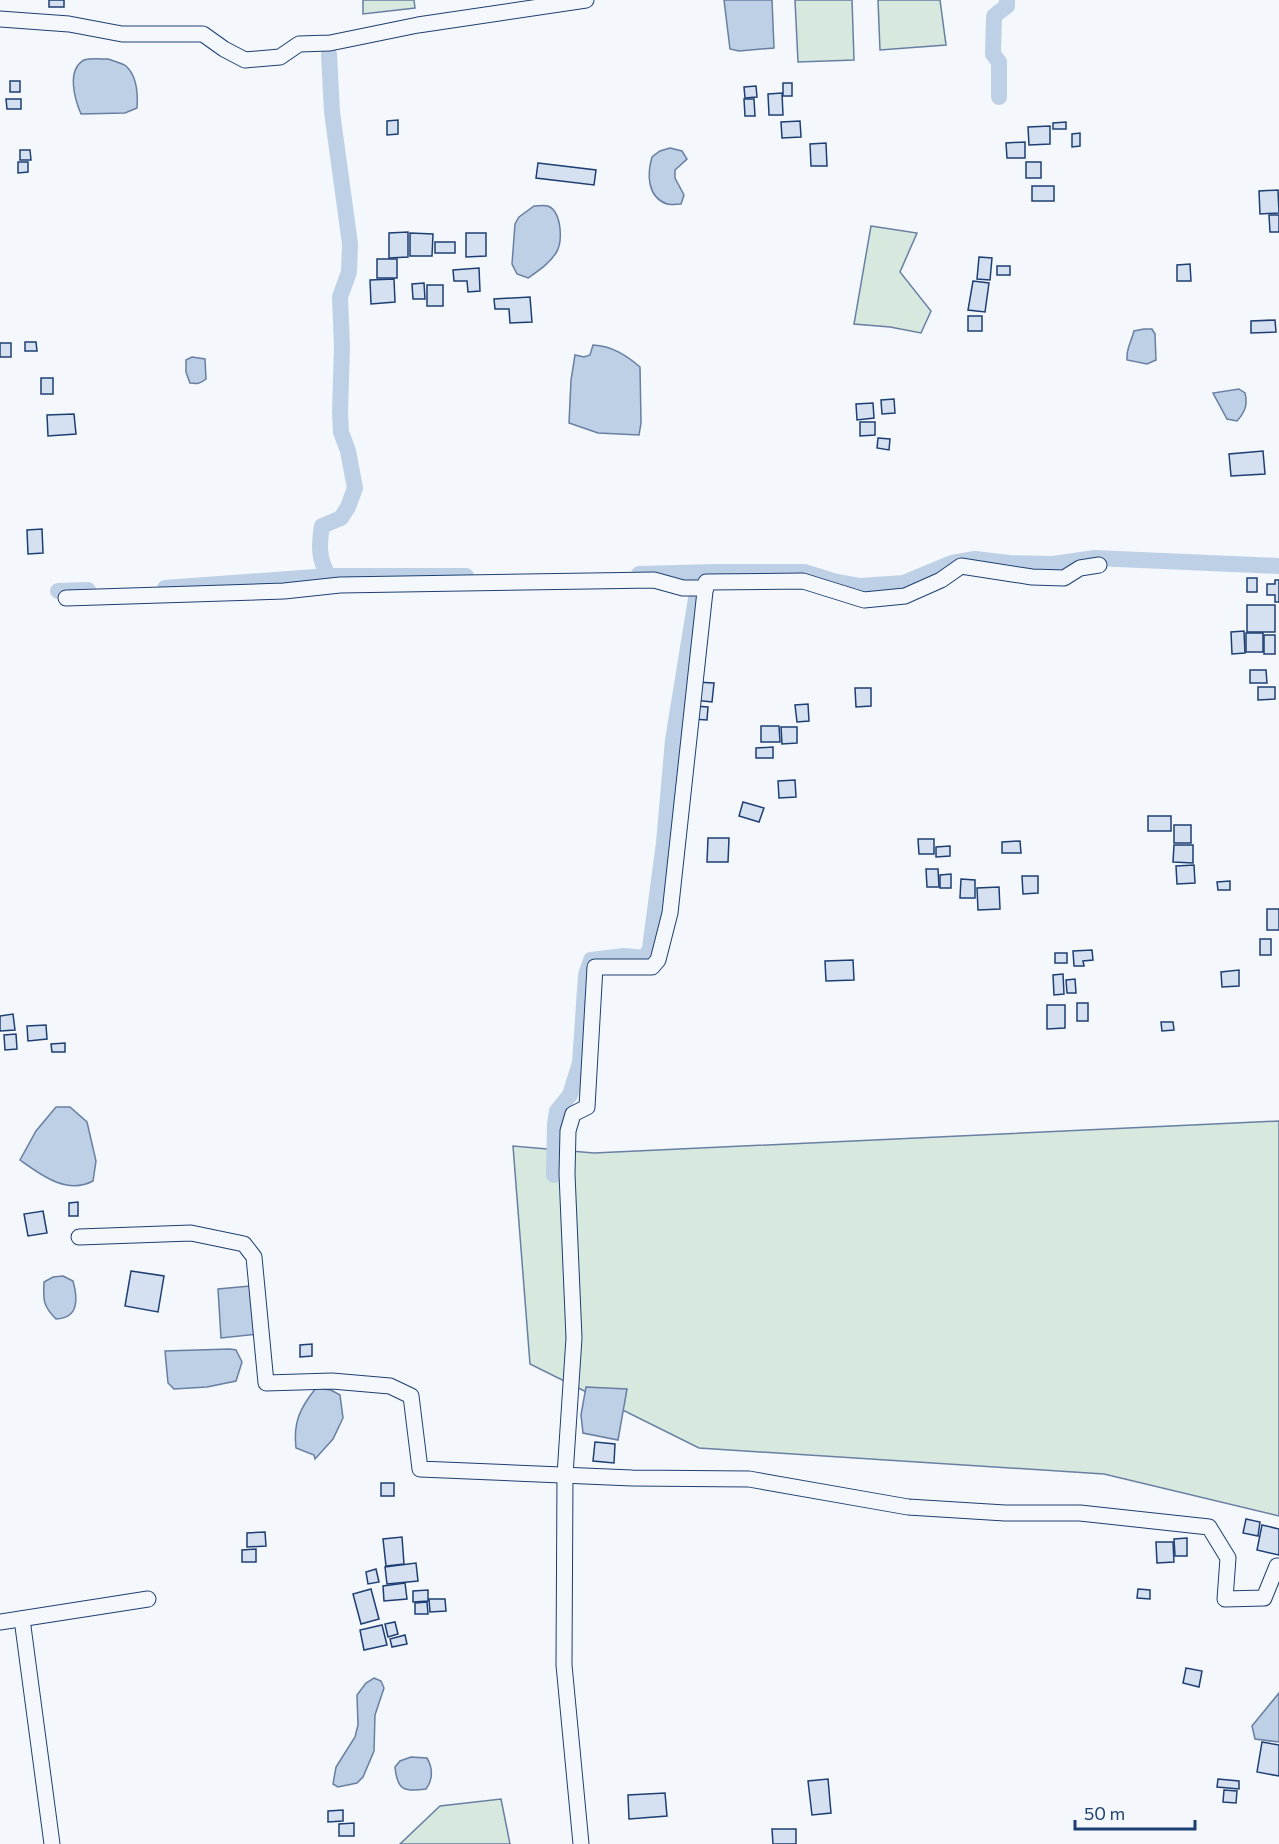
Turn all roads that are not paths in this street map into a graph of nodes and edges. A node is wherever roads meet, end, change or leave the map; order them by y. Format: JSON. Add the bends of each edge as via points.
{"nodes":[{"id":1,"x":586,"y":0,"type":"edge"},
{"id":2,"x":0,"y":19,"type":"edge"},
{"id":3,"x":1099,"y":565,"type":"dead end"},
{"id":4,"x":705,"y":588,"type":"junction"},
{"id":5,"x":66,"y":598,"type":"dead end"},
{"id":6,"x":79,"y":1237,"type":"dead end"},
{"id":7,"x":564,"y":1475,"type":"junction"},
{"id":8,"x":1279,"y":1566,"type":"edge"},
{"id":9,"x":148,"y":1599,"type":"dead end"},
{"id":10,"x":22,"y":1619,"type":"junction"},
{"id":11,"x":0,"y":1622,"type":"edge"},
{"id":12,"x":52,"y":1844,"type":"edge"},
{"id":13,"x":581,"y":1844,"type":"edge"}],
"edges":[{"from":1,"to":2,"type":"street","via":[[418,25],[330,43],[298,44],[280,57],[245,60],[203,34],[123,34],[69,24]]},
{"from":3,"to":4,"type":"street","via":[[1080,568],[1064,578],[961,567],[905,596],[864,600],[803,580],[706,582]]},
{"from":4,"to":5,"type":"street","via":[[683,588],[654,580],[340,585],[284,591]]},
{"from":4,"to":7,"type":"street","via":[[670,913],[661,950],[652,967],[596,967],[587,1107],[573,1114],[568,1131],[574,1338]]},
{"from":6,"to":7,"type":"street","via":[[191,1233],[244,1244],[254,1257],[266,1383],[332,1381],[390,1386],[411,1396],[420,1469]]},
{"from":7,"to":8,"type":"street","via":[[749,1479],[908,1507],[1005,1514],[1080,1513],[1209,1527],[1228,1558],[1226,1599],[1264,1598]]},
{"from":7,"to":13,"type":"street","via":[[564,1665]]},
{"from":9,"to":10,"type":"street"},
{"from":10,"to":11,"type":"street"},
{"from":10,"to":12,"type":"street"}]}
